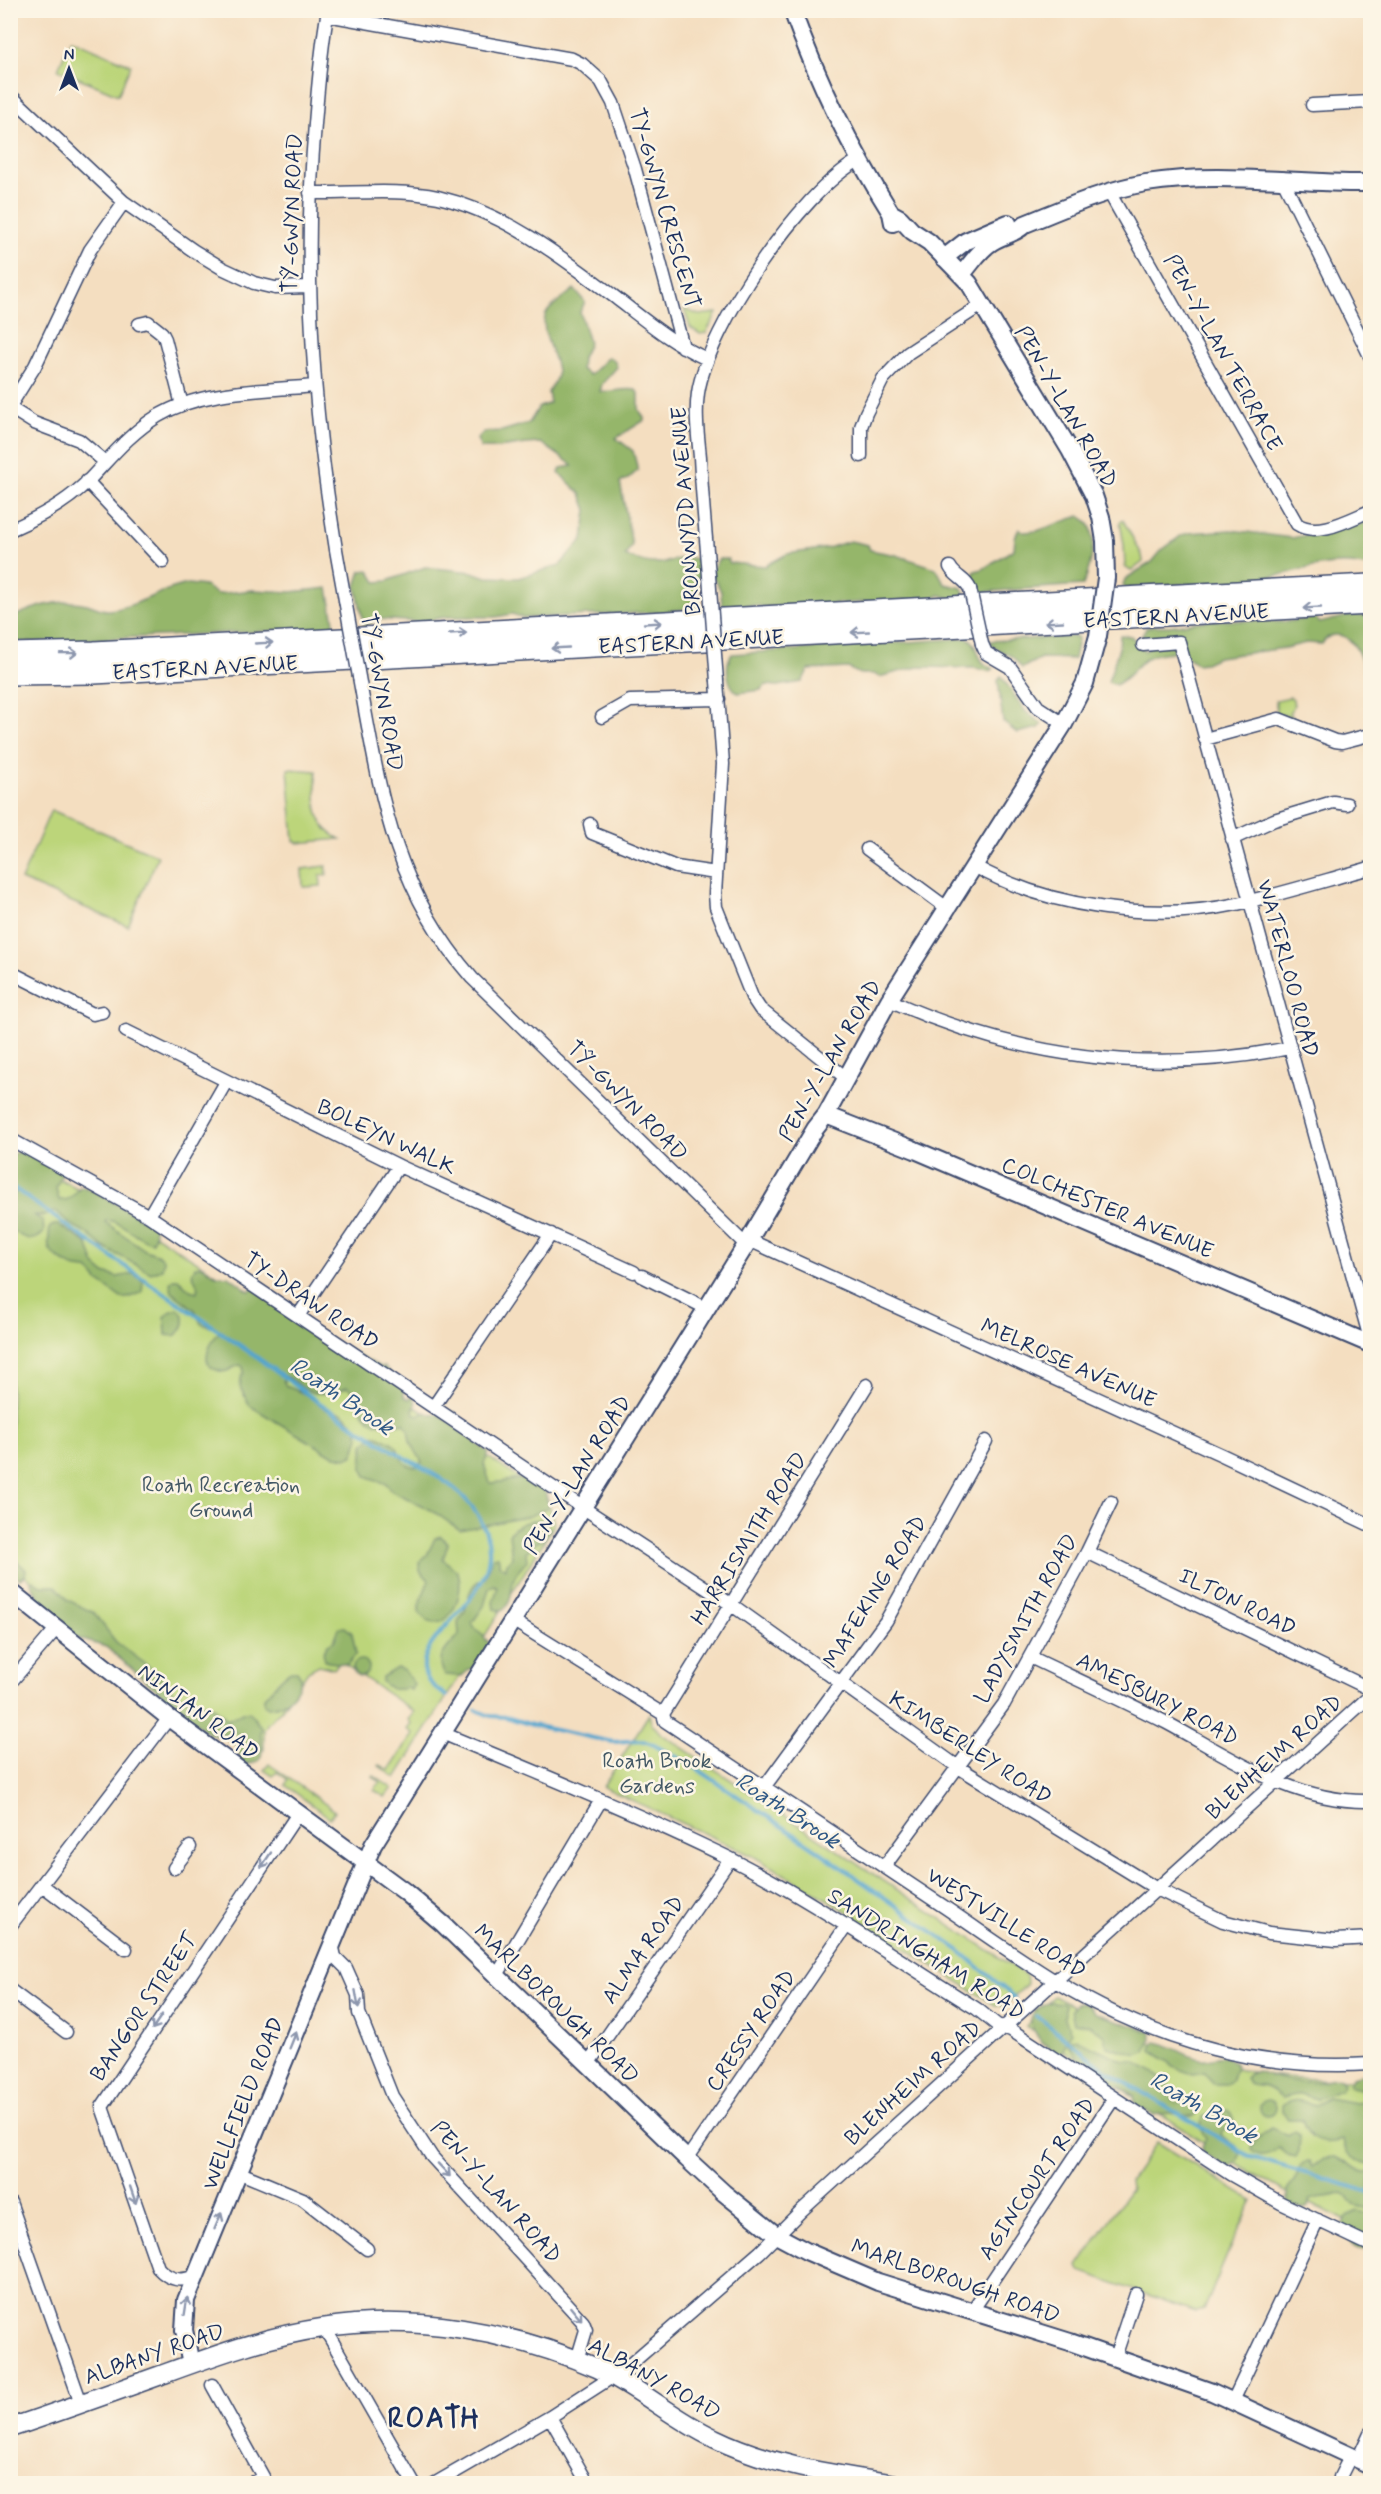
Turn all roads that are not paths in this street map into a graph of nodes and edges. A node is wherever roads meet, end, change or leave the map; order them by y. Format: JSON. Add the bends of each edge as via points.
{"nodes":[{"id":1,"x":792,"y":10,"type":"edge"},
{"id":2,"x":328,"y":13,"type":"edge"},
{"id":3,"x":10,"y":95,"type":"edge"},
{"id":4,"x":1371,"y":102,"type":"edge"},
{"id":5,"x":1312,"y":105,"type":"dead end"},
{"id":6,"x":858,"y":160,"type":"junction"},
{"id":7,"x":1282,"y":178,"type":"junction"},
{"id":8,"x":1371,"y":183,"type":"edge"},
{"id":9,"x":1110,"y":192,"type":"junction"},
{"id":10,"x":310,"y":193,"type":"junction"},
{"id":11,"x":124,"y":202,"type":"junction"},
{"id":12,"x":1025,"y":224,"type":"junction"},
{"id":13,"x":944,"y":258,"type":"junction"},
{"id":14,"x":962,"y":274,"type":"junction"},
{"id":15,"x":309,"y":287,"type":"junction"},
{"id":16,"x":983,"y":304,"type":"junction"},
{"id":17,"x":139,"y":324,"type":"dead end"},
{"id":18,"x":683,"y":347,"type":"junction"},
{"id":19,"x":1371,"y":356,"type":"edge"},
{"id":20,"x":707,"y":360,"type":"junction"},
{"id":21,"x":314,"y":386,"type":"junction"},
{"id":22,"x":182,"y":405,"type":"junction"},
{"id":23,"x":10,"y":407,"type":"edge"},
{"id":24,"x":861,"y":456,"type":"dead end"},
{"id":25,"x":105,"y":462,"type":"junction"},
{"id":26,"x":87,"y":482,"type":"junction"},
{"id":27,"x":1371,"y":511,"type":"edge"},
{"id":28,"x":10,"y":530,"type":"edge"},
{"id":29,"x":163,"y":562,"type":"dead end"},
{"id":30,"x":950,"y":567,"type":"dead end"},
{"id":31,"x":1371,"y":585,"type":"edge"},
{"id":32,"x":1371,"y":604,"type":"edge"},
{"id":33,"x":1143,"y":645,"type":"dead end"},
{"id":34,"x":10,"y":654,"type":"edge"},
{"id":35,"x":10,"y":675,"type":"edge"},
{"id":36,"x":719,"y":699,"type":"junction"},
{"id":37,"x":602,"y":717,"type":"dead end"},
{"id":38,"x":1064,"y":724,"type":"junction"},
{"id":39,"x":1365,"y":736,"type":"dead end"},
{"id":40,"x":1205,"y":739,"type":"junction"},
{"id":41,"x":1347,"y":804,"type":"dead end"},
{"id":42,"x":590,"y":824,"type":"dead end"},
{"id":43,"x":1232,"y":839,"type":"junction"},
{"id":44,"x":867,"y":849,"type":"dead end"},
{"id":45,"x":974,"y":866,"type":"junction"},
{"id":46,"x":1371,"y":868,"type":"edge"},
{"id":47,"x":716,"y":873,"type":"junction"},
{"id":48,"x":1249,"y":901,"type":"junction"},
{"id":49,"x":947,"y":908,"type":"junction"},
{"id":50,"x":10,"y":972,"type":"edge"},
{"id":51,"x":889,"y":1000,"type":"junction"},
{"id":52,"x":102,"y":1012,"type":"dead end"},
{"id":53,"x":126,"y":1031,"type":"dead end"},
{"id":54,"x":1289,"y":1048,"type":"junction"},
{"id":55,"x":846,"y":1078,"type":"junction"},
{"id":56,"x":226,"y":1082,"type":"junction"},
{"id":57,"x":826,"y":1115,"type":"junction"},
{"id":58,"x":10,"y":1139,"type":"edge"},
{"id":59,"x":399,"y":1166,"type":"junction"},
{"id":60,"x":149,"y":1216,"type":"junction"},
{"id":61,"x":551,"y":1234,"type":"junction"},
{"id":62,"x":748,"y":1243,"type":"junction"},
{"id":63,"x":706,"y":1308,"type":"junction"},
{"id":64,"x":298,"y":1316,"type":"junction"},
{"id":65,"x":1371,"y":1342,"type":"edge"},
{"id":66,"x":867,"y":1384,"type":"dead end"},
{"id":67,"x":434,"y":1406,"type":"junction"},
{"id":68,"x":986,"y":1441,"type":"dead end"},
{"id":69,"x":1111,"y":1502,"type":"dead end"},
{"id":70,"x":582,"y":1507,"type":"junction"},
{"id":71,"x":1371,"y":1526,"type":"edge"},
{"id":72,"x":1087,"y":1552,"type":"junction"},
{"id":73,"x":10,"y":1591,"type":"edge"},
{"id":74,"x":732,"y":1605,"type":"junction"},
{"id":75,"x":512,"y":1620,"type":"junction"},
{"id":76,"x":56,"y":1629,"type":"junction"},
{"id":77,"x":1030,"y":1657,"type":"junction"},
{"id":78,"x":10,"y":1683,"type":"edge"},
{"id":79,"x":841,"y":1684,"type":"junction"},
{"id":80,"x":1371,"y":1689,"type":"edge"},
{"id":81,"x":1371,"y":1696,"type":"edge"},
{"id":82,"x":663,"y":1714,"type":"junction"},
{"id":83,"x":169,"y":1718,"type":"junction"},
{"id":84,"x":442,"y":1733,"type":"junction"},
{"id":85,"x":958,"y":1767,"type":"junction"},
{"id":86,"x":1275,"y":1782,"type":"junction"},
{"id":87,"x":765,"y":1786,"type":"junction"},
{"id":88,"x":601,"y":1800,"type":"junction"},
{"id":89,"x":1371,"y":1801,"type":"edge"},
{"id":90,"x":299,"y":1812,"type":"junction"},
{"id":91,"x":190,"y":1847,"type":"dead end"},
{"id":92,"x":730,"y":1859,"type":"junction"},
{"id":93,"x":364,"y":1863,"type":"junction"},
{"id":94,"x":174,"y":1868,"type":"dead end"},
{"id":95,"x":884,"y":1868,"type":"junction"},
{"id":96,"x":42,"y":1885,"type":"junction"},
{"id":97,"x":1157,"y":1889,"type":"junction"},
{"id":98,"x":847,"y":1925,"type":"junction"},
{"id":99,"x":10,"y":1926,"type":"edge"},
{"id":100,"x":1371,"y":1938,"type":"edge"},
{"id":101,"x":333,"y":1948,"type":"junction"},
{"id":102,"x":126,"y":1949,"type":"dead end"},
{"id":103,"x":496,"y":1977,"type":"junction"},
{"id":104,"x":1056,"y":1981,"type":"junction"},
{"id":105,"x":10,"y":1990,"type":"edge"},
{"id":106,"x":1004,"y":2027,"type":"junction"},
{"id":107,"x":66,"y":2032,"type":"dead end"},
{"id":108,"x":588,"y":2064,"type":"junction"},
{"id":109,"x":1371,"y":2064,"type":"edge"},
{"id":110,"x":1114,"y":2098,"type":"junction"},
{"id":111,"x":687,"y":2159,"type":"junction"},
{"id":112,"x":238,"y":2172,"type":"junction"},
{"id":113,"x":10,"y":2202,"type":"edge"},
{"id":114,"x":1318,"y":2220,"type":"junction"},
{"id":115,"x":776,"y":2235,"type":"junction"},
{"id":116,"x":1371,"y":2245,"type":"edge"},
{"id":117,"x":367,"y":2249,"type":"dead end"},
{"id":118,"x":196,"y":2275,"type":"junction"},
{"id":119,"x":1136,"y":2294,"type":"dead end"},
{"id":120,"x":972,"y":2311,"type":"junction"},
{"id":121,"x":324,"y":2327,"type":"junction"},
{"id":122,"x":1115,"y":2357,"type":"junction"},
{"id":123,"x":577,"y":2360,"type":"junction"},
{"id":124,"x":190,"y":2364,"type":"junction"},
{"id":125,"x":614,"y":2377,"type":"junction"},
{"id":126,"x":212,"y":2385,"type":"dead end"},
{"id":127,"x":1233,"y":2401,"type":"junction"},
{"id":128,"x":81,"y":2403,"type":"junction"},
{"id":129,"x":550,"y":2416,"type":"junction"},
{"id":130,"x":10,"y":2428,"type":"edge"},
{"id":131,"x":1371,"y":2433,"type":"edge"},
{"id":132,"x":1360,"y":2459,"type":"edge"},
{"id":133,"x":265,"y":2481,"type":"edge"},
{"id":134,"x":249,"y":2484,"type":"edge"},
{"id":135,"x":414,"y":2484,"type":"edge"},
{"id":136,"x":434,"y":2484,"type":"edge"},
{"id":137,"x":588,"y":2484,"type":"edge"},
{"id":138,"x":895,"y":2484,"type":"edge"},
{"id":139,"x":1340,"y":2484,"type":"edge"}],
"edges":[{"from":1,"to":6,"type":"street","via":[[825,94]]},
{"from":2,"to":10,"type":"street","name":"TŶ-GWYN ROAD"},
{"from":2,"to":18,"type":"street","name":"TY-GWYN CRESCENT","via":[[572,59],[592,71],[608,91],[624,134]]},
{"from":3,"to":11,"type":"street"},
{"from":4,"to":5,"type":"street"},
{"from":6,"to":13,"type":"street","name":"PEN-Y-LAN ROAD","via":[[891,213]]},
{"from":6,"to":20,"type":"street","name":"BRONWYDD AVENUE","via":[[834,177],[785,231],[730,314]]},
{"from":7,"to":8,"type":"street"},
{"from":7,"to":9,"type":"street","via":[[1180,179]]},
{"from":7,"to":19,"type":"street"},
{"from":9,"to":12,"type":"street"},
{"from":9,"to":27,"type":"street","name":"PEN-Y-LAN TERRACE","via":[[1297,524],[1306,529],[1325,528]]},
{"from":10,"to":15,"type":"street","name":"TŶ-GWYN ROAD"},
{"from":10,"to":18,"type":"street","via":[[421,195],[475,208],[550,250]]},
{"from":11,"to":15,"type":"street","via":[[194,251],[240,277],[275,288]]},
{"from":11,"to":23,"type":"street","via":[[90,250],[35,366]]},
{"from":12,"to":13,"type":"street","via":[[1014,221],[982,234]]},
{"from":12,"to":14,"type":"street","via":[[984,248]]},
{"from":13,"to":14,"type":"street","name":"PEN-Y-LAN ROAD"},
{"from":14,"to":16,"type":"street","name":"PEN-Y-LAN ROAD"},
{"from":15,"to":21,"type":"street","name":"TŶ-GWYN ROAD"},
{"from":16,"to":24,"type":"street","via":[[908,353],[884,379],[861,427]]},
{"from":16,"to":38,"type":"street","name":"PEN-Y-LAN ROAD","bridge":true,"via":[[1094,496],[1105,541],[1106,578],[1098,636],[1085,683]]},
{"from":17,"to":22,"type":"street","via":[[148,322],[162,333]]},
{"from":18,"to":20,"type":"street"},
{"from":20,"to":36,"type":"street","name":"BRONWYDD AVENUE","bridge":true,"via":[[697,409]]},
{"from":21,"to":22,"type":"street","via":[[222,396]]},
{"from":21,"to":62,"type":"street","name":"TŶ-GWYN ROAD","bridge":true,"via":[[324,478],[377,777],[396,850],[419,901],[472,978]]},
{"from":22,"to":25,"type":"street","via":[[146,424]]},
{"from":23,"to":25,"type":"street","via":[[34,423],[79,440]]},
{"from":25,"to":26,"type":"street"},
{"from":26,"to":28,"type":"street","via":[[55,507]]},
{"from":26,"to":29,"type":"street"},
{"from":30,"to":38,"type":"street","bridge":true,"via":[[954,576],[970,589],[986,653],[1010,667],[1038,707]]},
{"from":34,"to":31,"type":"highway","name":"EASTERN AVENUE","one_way":true},
{"from":32,"to":35,"type":"highway","name":"EASTERN AVENUE","one_way":true},
{"from":33,"to":40,"type":"street","name":"WATERLOO ROAD","via":[[1179,642]]},
{"from":36,"to":37,"type":"street","via":[[630,701]]},
{"from":36,"to":47,"type":"street","name":"BRONWYDD AVENUE","via":[[723,764]]},
{"from":38,"to":45,"type":"street","name":"PEN-Y-LAN ROAD"},
{"from":39,"to":40,"type":"street","via":[[1335,741],[1285,720],[1273,719]]},
{"from":40,"to":43,"type":"street","name":"WATERLOO ROAD"},
{"from":41,"to":43,"type":"street","via":[[1333,802],[1274,820]]},
{"from":42,"to":47,"type":"street","via":[[592,833],[660,862]]},
{"from":43,"to":48,"type":"street","name":"WATERLOO ROAD"},
{"from":44,"to":49,"type":"street"},
{"from":45,"to":48,"type":"street","via":[[1025,889],[1104,909],[1184,909]]},
{"from":45,"to":49,"type":"street","name":"PEN-Y-LAN ROAD"},
{"from":46,"to":48,"type":"street"},
{"from":47,"to":55,"type":"street","name":"BRONWYDD AVENUE","via":[[714,894],[719,918],[756,1004],[767,1017]]},
{"from":48,"to":54,"type":"street","name":"WATERLOO ROAD"},
{"from":49,"to":51,"type":"street","name":"PEN-Y-LAN ROAD"},
{"from":50,"to":52,"type":"street","via":[[93,1014]]},
{"from":51,"to":54,"type":"street","via":[[996,1039],[1072,1056],[1187,1061]]},
{"from":51,"to":55,"type":"street","name":"PEN-Y-LAN ROAD"},
{"from":53,"to":56,"type":"street","name":"BOLEYN WALK"},
{"from":54,"to":65,"type":"street","name":"WATERLOO ROAD"},
{"from":55,"to":57,"type":"street","name":"PEN-Y-LAN ROAD"},
{"from":56,"to":59,"type":"street","name":"BOLEYN WALK"},
{"from":56,"to":60,"type":"street"},
{"from":57,"to":62,"type":"street","name":"PEN-Y-LAN ROAD"},
{"from":57,"to":65,"type":"street","name":"COLCHESTER AVENUE"},
{"from":58,"to":60,"type":"street","name":"TY-DRAW ROAD"},
{"from":59,"to":61,"type":"street","name":"BOLEYN WALK"},
{"from":59,"to":64,"type":"street"},
{"from":60,"to":64,"type":"street","name":"TY-DRAW ROAD"},
{"from":61,"to":63,"type":"street","name":"BOLEYN WALK"},
{"from":61,"to":67,"type":"street"},
{"from":62,"to":63,"type":"street","name":"PEN-Y-LAN ROAD"},
{"from":62,"to":71,"type":"street","name":"MELROSE AVENUE","via":[[1222,1455]]},
{"from":63,"to":70,"type":"street","name":"PEN-Y-LAN ROAD"},
{"from":64,"to":67,"type":"street","name":"TY-DRAW ROAD"},
{"from":66,"to":74,"type":"street","name":"HARRISMITH ROAD"},
{"from":67,"to":70,"type":"street","name":"TY-DRAW ROAD"},
{"from":68,"to":79,"type":"street","name":"MAFEKING ROAD","via":[[886,1621]]},
{"from":69,"to":72,"type":"street","name":"LADYSMITH ROAD"},
{"from":70,"to":74,"type":"street","name":"KIMBERLEY ROAD"},
{"from":70,"to":75,"type":"street","name":"PEN-Y-LAN ROAD"},
{"from":72,"to":77,"type":"street","name":"LADYSMITH ROAD"},
{"from":72,"to":80,"type":"street","name":"ILTON ROAD"},
{"from":73,"to":76,"type":"street","name":"NINIAN ROAD"},
{"from":74,"to":79,"type":"street","name":"KIMBERLEY ROAD"},
{"from":74,"to":82,"type":"street","name":"HARRISMITH ROAD"},
{"from":75,"to":82,"type":"street","name":"WESTVILLE ROAD"},
{"from":75,"to":84,"type":"street","name":"PEN-Y-LAN ROAD"},
{"from":76,"to":78,"type":"street"},
{"from":76,"to":83,"type":"street","name":"NINIAN ROAD"},
{"from":77,"to":85,"type":"street","name":"LADYSMITH ROAD","via":[[1004,1704]]},
{"from":77,"to":86,"type":"street","name":"AMESBURY ROAD","via":[[1165,1722]]},
{"from":79,"to":85,"type":"street","name":"KIMBERLEY ROAD"},
{"from":79,"to":87,"type":"street","name":"MAFEKING ROAD"},
{"from":81,"to":86,"type":"street","name":"BLENHEIM ROAD"},
{"from":82,"to":87,"type":"street","name":"WESTVILLE ROAD","via":[[665,1721]]},
{"from":83,"to":90,"type":"street","name":"NINIAN ROAD"},
{"from":83,"to":96,"type":"street"},
{"from":84,"to":88,"type":"street","name":"SANDRINGHAM ROAD"},
{"from":84,"to":93,"type":"street","name":"PEN-Y-LAN ROAD"},
{"from":85,"to":95,"type":"street","name":"LADYSMITH ROAD"},
{"from":85,"to":97,"type":"street","name":"KIMBERLEY ROAD"},
{"from":86,"to":89,"type":"street","name":"AMESBURY ROAD","via":[[1337,1800]]},
{"from":86,"to":97,"type":"street","name":"BLENHEIM ROAD"},
{"from":87,"to":95,"type":"street","name":"WESTVILLE ROAD"},
{"from":88,"to":92,"type":"street","name":"SANDRINGHAM ROAD"},
{"from":88,"to":103,"type":"street"},
{"from":90,"to":93,"type":"street","name":"NINIAN ROAD"},
{"from":90,"to":118,"type":"street","name":"BANGOR STREET","one_way":true,"via":[[102,2106],[158,2268],[168,2277],[180,2280]]},
{"from":91,"to":94,"type":"street"},
{"from":92,"to":98,"type":"street","name":"SANDRINGHAM ROAD"},
{"from":92,"to":108,"type":"street","name":"ALMA ROAD"},
{"from":93,"to":101,"type":"street","name":"WELLFIELD ROAD"},
{"from":93,"to":103,"type":"street","name":"MARLBOROUGH ROAD","via":[[443,1924]]},
{"from":95,"to":104,"type":"street","name":"WESTVILLE ROAD"},
{"from":96,"to":99,"type":"street"},
{"from":96,"to":102,"type":"street"},
{"from":97,"to":100,"type":"street","name":"KIMBERLEY ROAD","via":[[1213,1917],[1269,1933],[1326,1939]]},
{"from":97,"to":104,"type":"street","name":"BLENHEIM ROAD"},
{"from":98,"to":106,"type":"street","name":"SANDRINGHAM ROAD"},
{"from":98,"to":111,"type":"street","name":"CRESSY ROAD"},
{"from":112,"to":101,"type":"street","name":"WELLFIELD ROAD","one_way":true},
{"from":101,"to":123,"type":"street","name":"PEN-Y-LAN ROAD","one_way":true,"via":[[358,1995],[359,2013],[392,2096],[432,2157],[583,2322],[586,2330]]},
{"from":103,"to":108,"type":"street","name":"MARLBOROUGH ROAD"},
{"from":104,"to":106,"type":"street","name":"BLENHEIM ROAD"},
{"from":104,"to":109,"type":"street","name":"WESTVILLE ROAD","via":[[1120,2015],[1220,2052],[1305,2065]]},
{"from":105,"to":107,"type":"street"},
{"from":106,"to":110,"type":"street","name":"SANDRINGHAM ROAD"},
{"from":106,"to":115,"type":"street","name":"BLENHEIM ROAD"},
{"from":108,"to":111,"type":"street","name":"MARLBOROUGH ROAD"},
{"from":110,"to":114,"type":"street","name":"SANDRINGHAM ROAD","via":[[1254,2188]]},
{"from":110,"to":120,"type":"street","name":"AGINCOURT ROAD"},
{"from":111,"to":115,"type":"street","name":"MARLBOROUGH ROAD"},
{"from":112,"to":117,"type":"street","via":[[303,2199]]},
{"from":118,"to":112,"type":"street","name":"WELLFIELD ROAD","one_way":true},
{"from":113,"to":128,"type":"street"},
{"from":114,"to":116,"type":"street","name":"SANDRINGHAM ROAD"},
{"from":114,"to":127,"type":"street"},
{"from":115,"to":120,"type":"street","name":"MARLBOROUGH ROAD","via":[[878,2282]]},
{"from":115,"to":125,"type":"street","name":"BLENHEIM ROAD"},
{"from":124,"to":118,"type":"street","name":"WELLFIELD ROAD","one_way":true,"via":[[184,2330],[186,2300]]},
{"from":119,"to":122,"type":"street"},
{"from":120,"to":122,"type":"street","name":"MARLBOROUGH ROAD"},
{"from":121,"to":123,"type":"main road","name":"ALBANY ROAD","via":[[398,2323],[446,2326]]},
{"from":121,"to":124,"type":"main road","name":"ALBANY ROAD","via":[[269,2339]]},
{"from":121,"to":135,"type":"street"},
{"from":122,"to":127,"type":"street","name":"MARLBOROUGH ROAD"},
{"from":123,"to":125,"type":"main road","name":"ALBANY ROAD"},
{"from":124,"to":128,"type":"main road","name":"ALBANY ROAD"},
{"from":125,"to":129,"type":"street","name":"BLENHEIM ROAD"},
{"from":125,"to":138,"type":"main road","name":"ALBANY ROAD","via":[[715,2439],[764,2458],[804,2469]]},
{"from":126,"to":133,"type":"street"},
{"from":127,"to":132,"type":"street","name":"MARLBOROUGH ROAD"},
{"from":128,"to":130,"type":"main road","name":"ALBANY ROAD"},
{"from":129,"to":136,"type":"street","name":"BLENHEIM ROAD"},
{"from":129,"to":137,"type":"street"},
{"from":131,"to":132,"type":"street"},
{"from":132,"to":139,"type":"street","via":[[1340,2477]]},
{"from":133,"to":134,"type":"street"}]}
